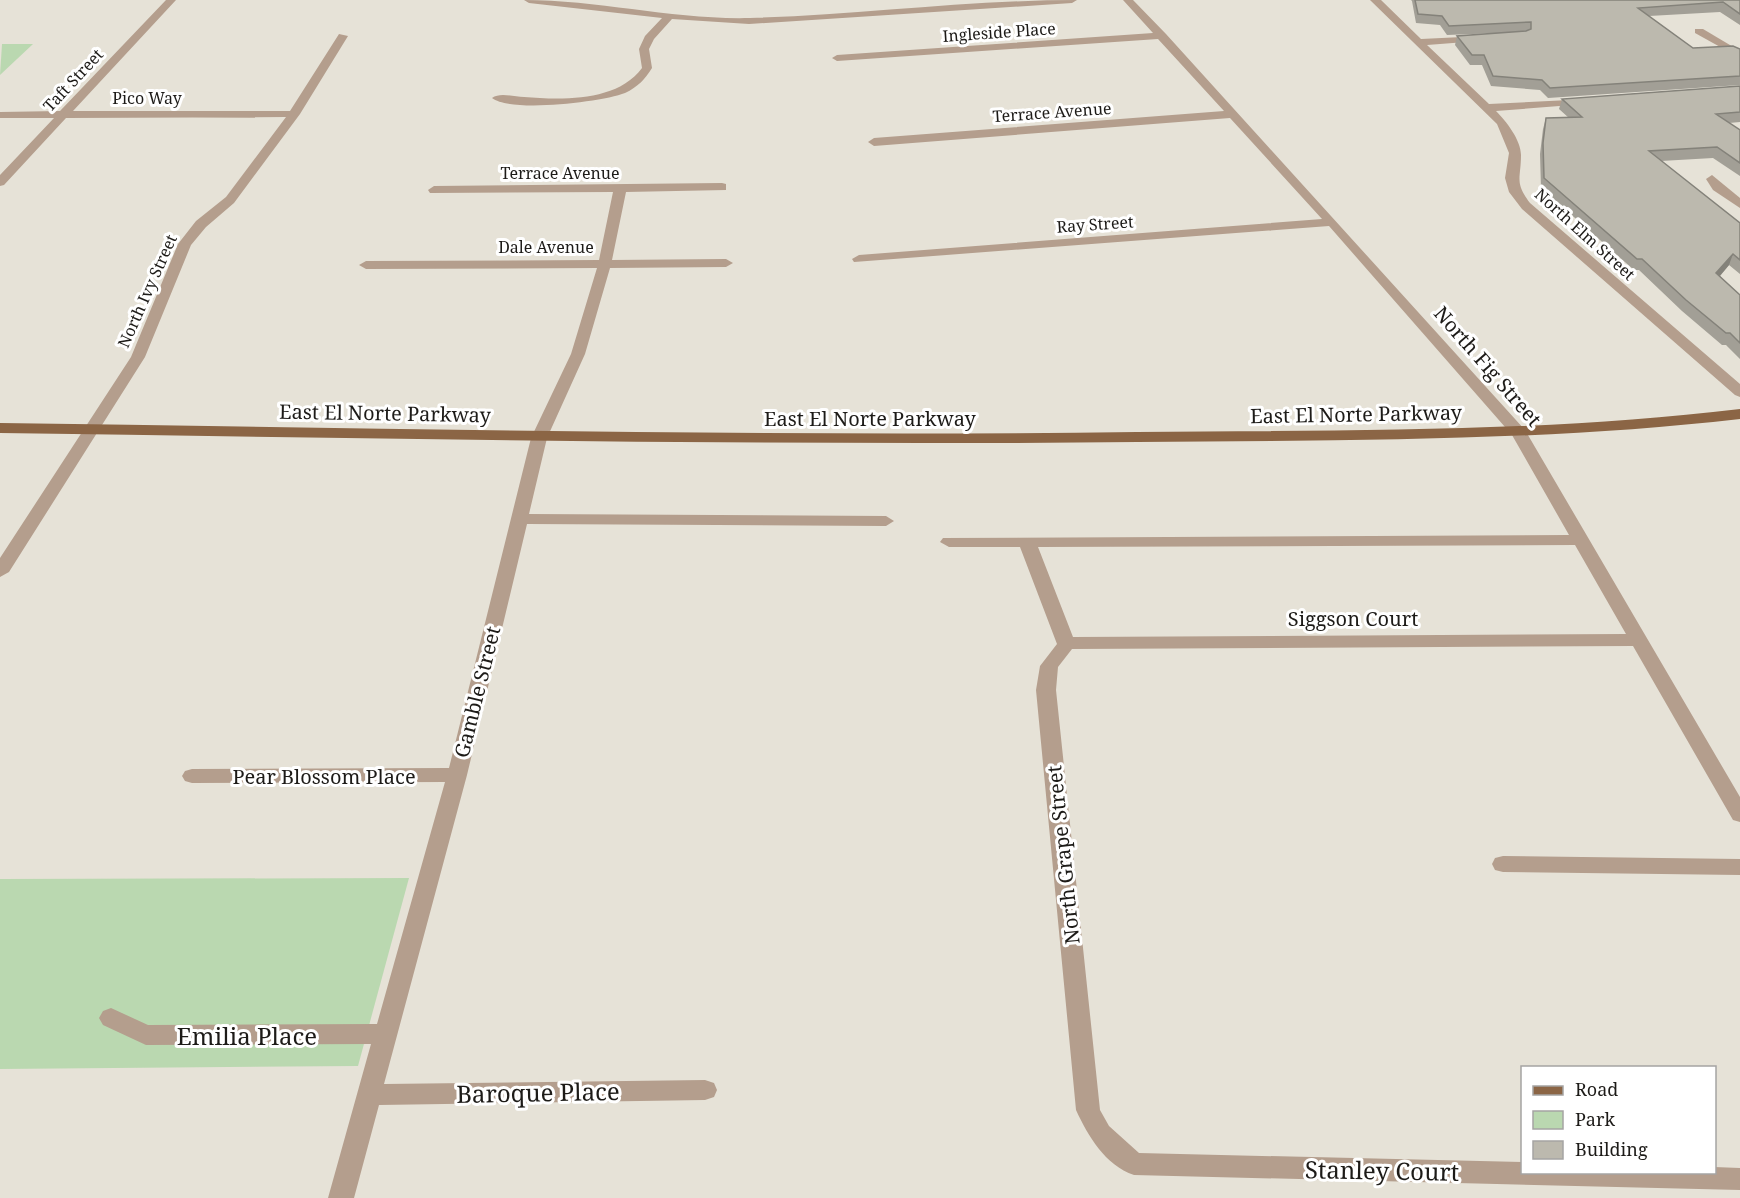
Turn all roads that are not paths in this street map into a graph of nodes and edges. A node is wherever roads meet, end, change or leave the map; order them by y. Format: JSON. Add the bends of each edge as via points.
{"nodes":[{"id":1,"x":171,"y":0,"type":"edge"},
{"id":2,"x":529,"y":0,"type":"edge"},
{"id":3,"x":649,"y":0,"type":"edge"},
{"id":4,"x":1072,"y":0,"type":"edge"},
{"id":5,"x":1128,"y":0,"type":"edge"},
{"id":6,"x":1375,"y":0,"type":"edge"},
{"id":7,"x":639,"y":13,"type":"junction"},
{"id":8,"x":669,"y":17,"type":"junction"},
{"id":9,"x":1699,"y":31,"type":"dead end"},
{"id":10,"x":343,"y":36,"type":"dead end"},
{"id":11,"x":1162,"y":36,"type":"junction"},
{"id":12,"x":1489,"y":37,"type":"edge"},
{"id":13,"x":1421,"y":42,"type":"junction"},
{"id":14,"x":1740,"y":55,"type":"edge"},
{"id":15,"x":837,"y":58,"type":"dead end"},
{"id":16,"x":498,"y":98,"type":"dead end"},
{"id":17,"x":1601,"y":100,"type":"edge"},
{"id":18,"x":1485,"y":108,"type":"junction"},
{"id":19,"x":294,"y":114,"type":"junction"},
{"id":20,"x":1232,"y":114,"type":"junction"},
{"id":21,"x":0,"y":115,"type":"edge"},
{"id":22,"x":63,"y":115,"type":"junction"},
{"id":23,"x":874,"y":142,"type":"dead end"},
{"id":24,"x":1712,"y":179,"type":"dead end"},
{"id":25,"x":0,"y":182,"type":"edge"},
{"id":26,"x":722,"y":187,"type":"dead end"},
{"id":27,"x":434,"y":190,"type":"dead end"},
{"id":28,"x":620,"y":190,"type":"junction"},
{"id":29,"x":1740,"y":204,"type":"edge"},
{"id":30,"x":1332,"y":222,"type":"junction"},
{"id":31,"x":860,"y":259,"type":"dead end"},
{"id":32,"x":605,"y":262,"type":"junction"},
{"id":33,"x":726,"y":263,"type":"dead end"},
{"id":34,"x":366,"y":265,"type":"dead end"},
{"id":35,"x":1740,"y":392,"type":"edge"},
{"id":36,"x":1740,"y":414,"type":"edge"},
{"id":37,"x":94,"y":428,"type":"junction"},
{"id":38,"x":0,"y":429,"type":"edge"},
{"id":39,"x":1519,"y":433,"type":"junction"},
{"id":40,"x":539,"y":438,"type":"junction"},
{"id":41,"x":520,"y":519,"type":"junction"},
{"id":42,"x":886,"y":521,"type":"dead end"},
{"id":43,"x":1582,"y":540,"type":"junction"},
{"id":44,"x":949,"y":542,"type":"dead end"},
{"id":45,"x":1027,"y":542,"type":"junction"},
{"id":46,"x":0,"y":572,"type":"edge"},
{"id":47,"x":1641,"y":640,"type":"junction"},
{"id":48,"x":1066,"y":644,"type":"junction"},
{"id":49,"x":457,"y":775,"type":"junction"},
{"id":50,"x":192,"y":776,"type":"dead end"},
{"id":51,"x":1740,"y":815,"type":"edge"},
{"id":52,"x":1503,"y":864,"type":"dead end"},
{"id":53,"x":1740,"y":867,"type":"edge"},
{"id":54,"x":111,"y":1018,"type":"dead end"},
{"id":55,"x":387,"y":1034,"type":"junction"},
{"id":56,"x":1085,"y":1072,"type":"joint"},
{"id":57,"x":705,"y":1090,"type":"dead end"},
{"id":58,"x":370,"y":1095,"type":"junction"},
{"id":59,"x":1521,"y":1174,"type":"edge"},
{"id":60,"x":1538,"y":1174,"type":"edge"},
{"id":61,"x":1740,"y":1179,"type":"edge"},
{"id":62,"x":341,"y":1198,"type":"edge"}],
"edges":[{"from":1,"to":22,"type":"street","name":"Taft Street"},
{"from":2,"to":7,"type":"street"},
{"from":3,"to":7,"type":"street"},
{"from":4,"to":8,"type":"street","via":[[749,21]]},
{"from":5,"to":11,"type":"street","name":"North Fig Street"},
{"from":6,"to":13,"type":"street","name":"North Elm Street"},
{"from":7,"to":8,"type":"street"},
{"from":8,"to":16,"type":"street","via":[[649,38],[644,50],[646,69],[633,83],[581,100],[520,102]]},
{"from":9,"to":14,"type":"street"},
{"from":10,"to":19,"type":"street","name":"North Ivy Street"},
{"from":11,"to":15,"type":"street","name":"Ingleside Place"},
{"from":11,"to":20,"type":"street","name":"North Fig Street"},
{"from":12,"to":13,"type":"street"},
{"from":13,"to":18,"type":"street","name":"North Elm Street"},
{"from":17,"to":18,"type":"street"},
{"from":18,"to":35,"type":"street","name":"North Elm Street","via":[[1502,123],[1515,153],[1511,178],[1515,192],[1526,206]]},
{"from":19,"to":22,"type":"street","name":"Pico Way"},
{"from":19,"to":37,"type":"street","name":"North Ivy Street","via":[[230,200],[201,224],[185,244],[138,357]]},
{"from":20,"to":23,"type":"street","name":"Terrace Avenue"},
{"from":20,"to":30,"type":"street","name":"North Fig Street"},
{"from":21,"to":22,"type":"street","name":"Pico Way"},
{"from":22,"to":25,"type":"street","name":"Taft Street"},
{"from":24,"to":29,"type":"street"},
{"from":26,"to":28,"type":"street","name":"Terrace Avenue"},
{"from":27,"to":28,"type":"street","name":"Terrace Avenue"},
{"from":28,"to":32,"type":"street","name":"Gamble Street"},
{"from":30,"to":31,"type":"street","name":"Ray Street"},
{"from":30,"to":39,"type":"street","name":"North Fig Street"},
{"from":32,"to":33,"type":"street","name":"Dale Avenue"},
{"from":32,"to":34,"type":"street","name":"Dale Avenue"},
{"from":32,"to":40,"type":"street","name":"Gamble Street","via":[[578,354]]},
{"from":36,"to":39,"type":"main road","name":"East El Norte Parkway"},
{"from":37,"to":38,"type":"main road","name":"East El Norte Parkway"},
{"from":37,"to":40,"type":"main road","name":"East El Norte Parkway"},
{"from":37,"to":46,"type":"street","name":"North Ivy Street"},
{"from":39,"to":40,"type":"main road","name":"East El Norte Parkway","via":[[880,440]]},
{"from":39,"to":43,"type":"street","name":"North Fig Street"},
{"from":40,"to":41,"type":"street","name":"Gamble Street"},
{"from":41,"to":42,"type":"street"},
{"from":41,"to":49,"type":"street","name":"Gamble Street"},
{"from":43,"to":45,"type":"street"},
{"from":43,"to":47,"type":"street","name":"North Fig Street"},
{"from":44,"to":45,"type":"street"},
{"from":45,"to":48,"type":"street"},
{"from":47,"to":48,"type":"street","name":"Siggson Court"},
{"from":47,"to":51,"type":"street","name":"North Fig Street"},
{"from":48,"to":56,"type":"street","name":"North Grape Street","via":[[1049,666],[1046,690]]},
{"from":49,"to":50,"type":"street","name":"Pear Blossom Place"},
{"from":49,"to":55,"type":"street","name":"Gamble Street"},
{"from":52,"to":53,"type":"street"},
{"from":54,"to":55,"type":"street","name":"Emilia Place","via":[[146,1035]]},
{"from":55,"to":58,"type":"street","name":"Gamble Street"},
{"from":56,"to":59,"type":"street","name":"Stanley Court","via":[[1088,1110],[1100,1134],[1134,1164]]},
{"from":57,"to":58,"type":"street","name":"Baroque Place"},
{"from":58,"to":62,"type":"street","name":"Gamble Street"},
{"from":60,"to":61,"type":"street","name":"Stanley Court"}]}
